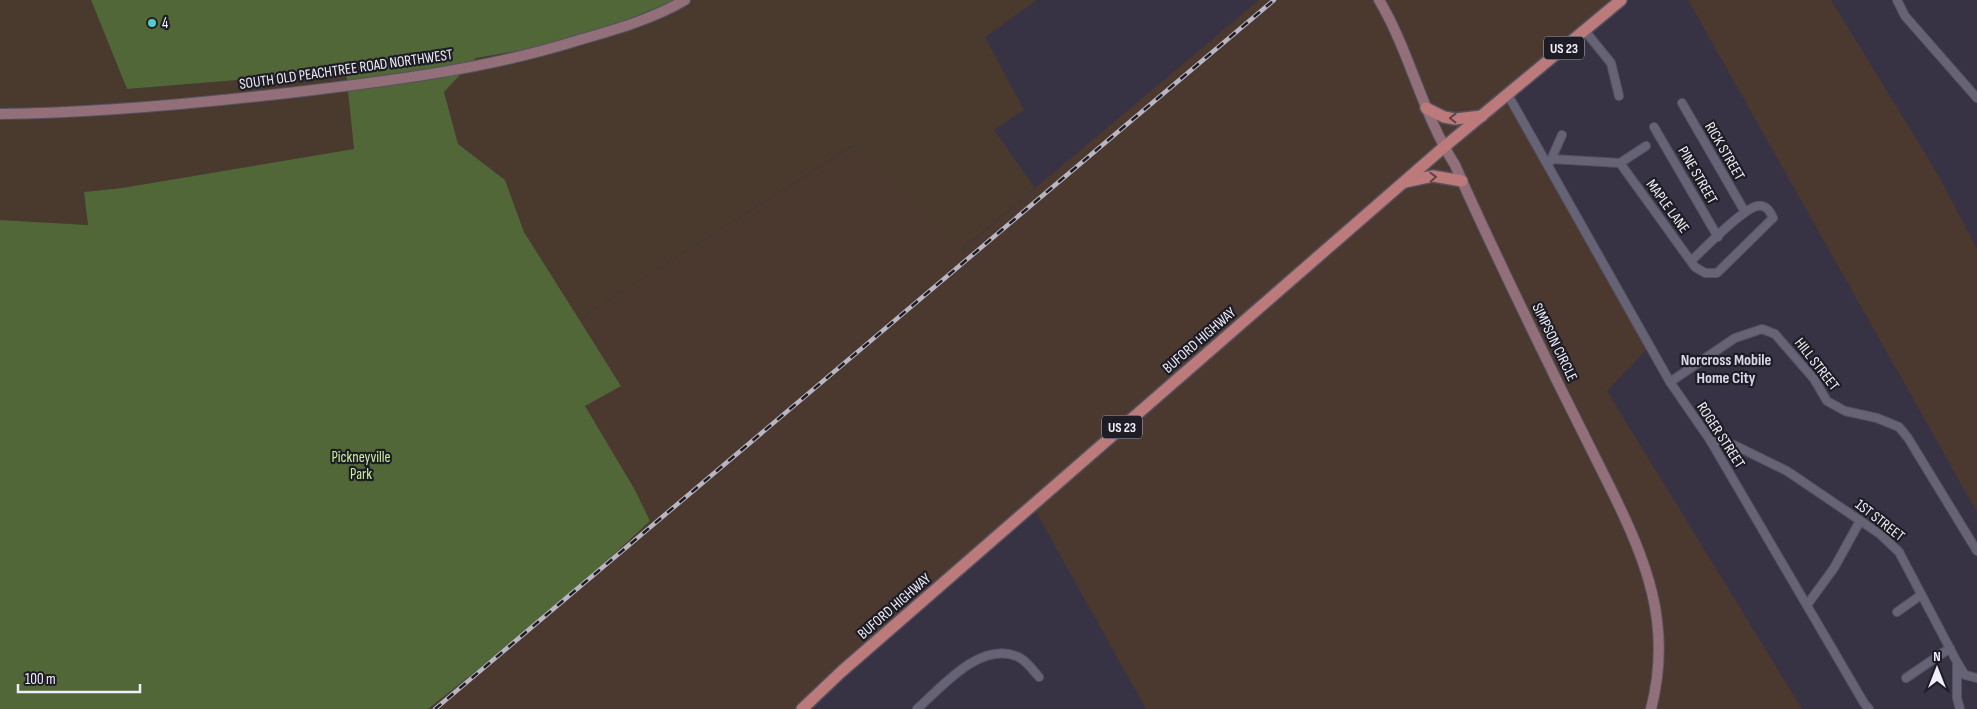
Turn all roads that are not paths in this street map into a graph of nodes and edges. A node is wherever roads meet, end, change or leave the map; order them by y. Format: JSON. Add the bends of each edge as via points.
{"nodes":[{"id":1,"x":684,"y":0,"type":"edge"},
{"id":2,"x":1378,"y":0,"type":"edge"},
{"id":3,"x":1621,"y":0,"type":"edge"},
{"id":4,"x":1897,"y":0,"type":"edge"},
{"id":5,"x":1585,"y":31,"type":"junction"},
{"id":6,"x":1508,"y":95,"type":"junction"},
{"id":7,"x":1619,"y":96,"type":"dead end"},
{"id":8,"x":1977,"y":98,"type":"edge"},
{"id":9,"x":1682,"y":103,"type":"dead end"},
{"id":10,"x":1426,"y":108,"type":"junction"},
{"id":11,"x":0,"y":114,"type":"edge"},
{"id":12,"x":1482,"y":116,"type":"junction"},
{"id":13,"x":1654,"y":127,"type":"dead end"},
{"id":14,"x":1562,"y":135,"type":"dead end"},
{"id":15,"x":1646,"y":146,"type":"dead end"},
{"id":16,"x":1444,"y":147,"type":"junction"},
{"id":17,"x":1550,"y":162,"type":"junction"},
{"id":18,"x":1620,"y":163,"type":"junction"},
{"id":19,"x":1462,"y":181,"type":"junction"},
{"id":20,"x":1403,"y":182,"type":"junction"},
{"id":21,"x":1745,"y":212,"type":"junction"},
{"id":22,"x":1718,"y":237,"type":"junction"},
{"id":23,"x":1691,"y":261,"type":"junction"},
{"id":24,"x":1670,"y":382,"type":"junction"},
{"id":25,"x":1710,"y":440,"type":"junction"},
{"id":26,"x":1860,"y":521,"type":"junction"},
{"id":27,"x":1977,"y":552,"type":"edge"},
{"id":28,"x":1922,"y":595,"type":"junction"},
{"id":29,"x":1807,"y":605,"type":"junction"},
{"id":30,"x":1897,"y":612,"type":"dead end"},
{"id":31,"x":1950,"y":648,"type":"junction"},
{"id":32,"x":1957,"y":662,"type":"junction"},
{"id":33,"x":1039,"y":677,"type":"dead end"},
{"id":34,"x":1906,"y":678,"type":"dead end"},
{"id":35,"x":1977,"y":678,"type":"edge"},
{"id":36,"x":802,"y":709,"type":"edge"},
{"id":37,"x":917,"y":709,"type":"edge"},
{"id":38,"x":1651,"y":709,"type":"edge"},
{"id":39,"x":1870,"y":709,"type":"edge"},
{"id":40,"x":1960,"y":709,"type":"edge"}],
"edges":[{"from":1,"to":11,"type":"street","name":"SOUTH OLD PEACHTREE ROAD NORTHWEST","via":[[616,29],[551,49],[441,73],[241,99],[98,111]]},
{"from":2,"to":10,"type":"street","name":"SIMPSON CIRCLE","via":[[1399,36]]},
{"from":3,"to":5,"type":"main road","name":"BUFORD HIGHWAY","number":"US 23"},
{"from":4,"to":8,"type":"street","via":[[1905,16]]},
{"from":5,"to":6,"type":"main road","name":"BUFORD HIGHWAY","number":"US 23"},
{"from":5,"to":7,"type":"street","via":[[1612,63]]},
{"from":6,"to":12,"type":"main road","name":"BUFORD HIGHWAY","number":"US 23"},
{"from":6,"to":17,"type":"street","name":"ROGER STREET"},
{"from":9,"to":21,"type":"street","name":"RICK STREET"},
{"from":12,"to":10,"type":"main road","one_way":true,"via":[[1455,119]]},
{"from":10,"to":16,"type":"street","name":"SIMPSON CIRCLE"},
{"from":12,"to":16,"type":"main road","name":"BUFORD HIGHWAY","number":"US 23"},
{"from":13,"to":22,"type":"street","name":"PINE STREET"},
{"from":14,"to":17,"type":"street"},
{"from":15,"to":18,"type":"street"},
{"from":16,"to":19,"type":"street","name":"SIMPSON CIRCLE","via":[[1456,164]]},
{"from":16,"to":20,"type":"main road","name":"BUFORD HIGHWAY","number":"US 23"},
{"from":17,"to":18,"type":"street"},
{"from":17,"to":24,"type":"street","name":"ROGER STREET"},
{"from":18,"to":23,"type":"street","name":"MAPLE LANE"},
{"from":20,"to":19,"type":"main road","one_way":true,"via":[[1433,176]]},
{"from":19,"to":38,"type":"street","name":"SIMPSON CIRCLE","via":[[1644,561],[1659,632],[1658,667]]},
{"from":20,"to":36,"type":"main road","name":"BUFORD HIGHWAY","number":"US 23"},
{"from":21,"to":22,"type":"street"},
{"from":21,"to":23,"type":"street","via":[[1757,206],[1766,207],[1773,218],[1717,273],[1705,273]]},
{"from":22,"to":23,"type":"street"},
{"from":24,"to":25,"type":"street","name":"ROGER STREET"},
{"from":24,"to":27,"type":"street","name":"HILL STREET","via":[[1735,338],[1762,329],[1775,334],[1814,379],[1827,401],[1845,411],[1899,427]]},
{"from":25,"to":26,"type":"street","name":"1ST STREET","via":[[1734,445],[1787,472]]},
{"from":25,"to":29,"type":"street","name":"ROGER STREET"},
{"from":26,"to":28,"type":"street","name":"1ST STREET","via":[[1899,552]]},
{"from":26,"to":29,"type":"street","via":[[1834,568]]},
{"from":28,"to":30,"type":"street"},
{"from":28,"to":31,"type":"street","name":"1ST STREET"},
{"from":29,"to":39,"type":"street","name":"ROGER STREET"},
{"from":31,"to":32,"type":"street","name":"1ST STREET"},
{"from":31,"to":34,"type":"street"},
{"from":32,"to":35,"type":"street","name":"1ST STREET","via":[[1965,675]]},
{"from":32,"to":40,"type":"street"},
{"from":33,"to":37,"type":"street","via":[[1016,656],[996,653],[971,662]]}]}
